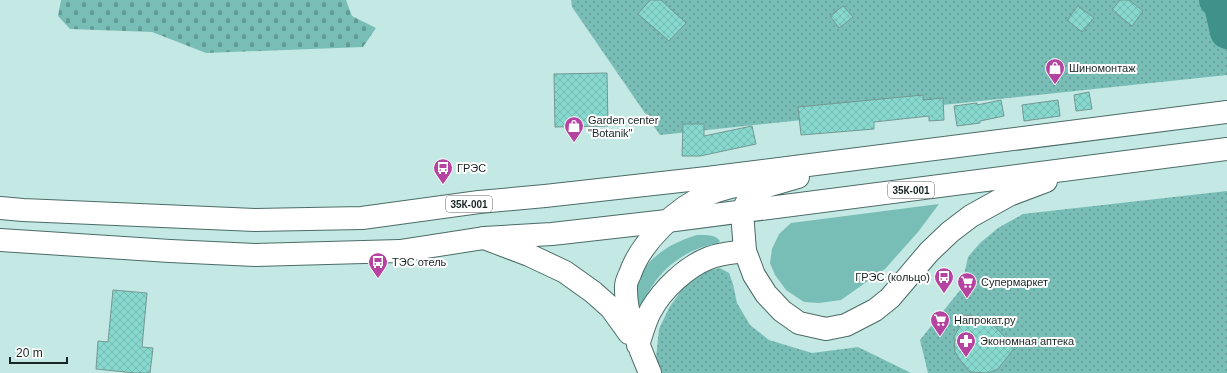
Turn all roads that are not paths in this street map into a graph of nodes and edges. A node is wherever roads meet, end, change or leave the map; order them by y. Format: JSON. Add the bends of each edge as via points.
{"nodes":[{"id":1,"x":1227,"y":112,"type":"edge"},
{"id":2,"x":936,"y":149,"type":"junction"},
{"id":3,"x":1227,"y":149,"type":"edge"},
{"id":4,"x":1079,"y":168,"type":"junction"},
{"id":5,"x":789,"y":179,"type":"junction"},
{"id":6,"x":0,"y":208,"type":"edge"},
{"id":7,"x":742,"y":212,"type":"junction"},
{"id":8,"x":667,"y":221,"type":"junction"},
{"id":9,"x":484,"y":238,"type":"junction"},
{"id":10,"x":0,"y":240,"type":"edge"},
{"id":11,"x":745,"y":251,"type":"junction"},
{"id":12,"x":638,"y":345,"type":"junction"},
{"id":13,"x":650,"y":373,"type":"edge"}],
"edges":[{"from":1,"to":2,"type":"main road","number":"35К-001"},
{"from":2,"to":5,"type":"main road"},
{"from":2,"to":6,"type":"main road","number":"35К-001","via":[[362,218],[255,220]]},
{"from":3,"to":4,"type":"main road","number":"35К-001"},
{"from":4,"to":7,"type":"main road","number":"35К-001"},
{"from":4,"to":11,"type":"main road","via":[[1009,195],[971,216],[929,252],[890,298],[875,310],[846,325],[826,329],[799,323],[782,311],[766,294],[754,275]]},
{"from":5,"to":7,"type":"main road","via":[[756,192]]},
{"from":5,"to":8,"type":"main road","via":[[744,184],[719,190],[708,194]]},
{"from":7,"to":8,"type":"main road","number":"35К-001"},
{"from":7,"to":11,"type":"main road"},
{"from":8,"to":9,"type":"main road","number":"35К-001","via":[[552,234]]},
{"from":8,"to":12,"type":"main road","via":[[634,262],[626,284],[627,306]]},
{"from":9,"to":10,"type":"main road","number":"35К-001","via":[[400,251],[255,255]]},
{"from":9,"to":12,"type":"main road","via":[[565,272],[611,308]]},
{"from":11,"to":12,"type":"main road","via":[[709,258],[686,271],[666,289],[650,311]]},
{"from":12,"to":13,"type":"main road"}]}
